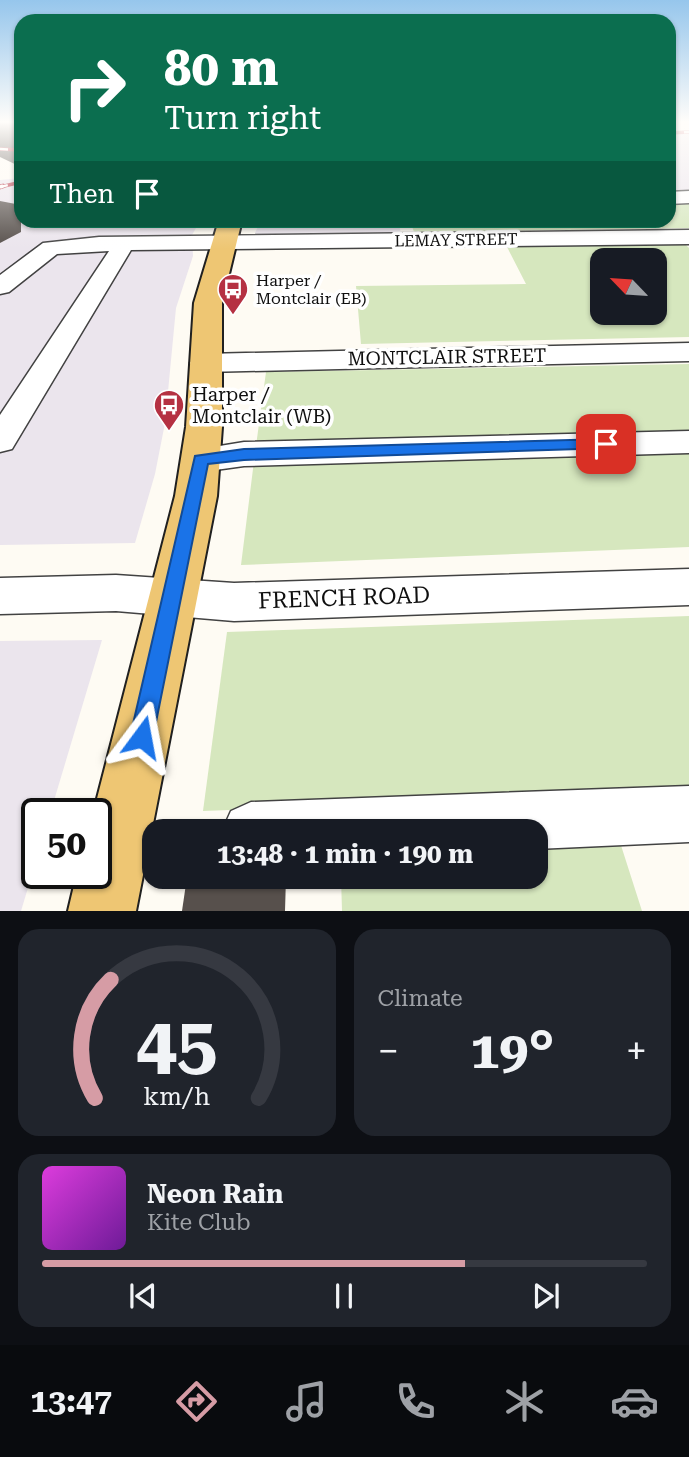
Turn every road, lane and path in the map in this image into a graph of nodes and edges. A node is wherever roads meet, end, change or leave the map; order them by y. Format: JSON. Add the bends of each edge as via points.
{"nodes":[{"id":1,"x":73,"y":228,"type":"edge"},
{"id":2,"x":228,"y":232,"type":"edge"},
{"id":3,"x":689,"y":237,"type":"edge"},
{"id":4,"x":124,"y":244,"type":"junction"},
{"id":5,"x":51,"y":248,"type":"junction"},
{"id":6,"x":0,"y":287,"type":"edge"},
{"id":7,"x":689,"y":352,"type":"edge"},
{"id":8,"x":205,"y":363,"type":"junction"},
{"id":9,"x":0,"y":441,"type":"edge"},
{"id":10,"x":689,"y":442,"type":"edge"},
{"id":11,"x":201,"y":460,"type":"junction"},
{"id":12,"x":689,"y":587,"type":"edge"},
{"id":13,"x":0,"y":596,"type":"edge"},
{"id":14,"x":174,"y":598,"type":"junction"},
{"id":15,"x":689,"y":814,"type":"edge"},
{"id":16,"x":548,"y":819,"type":"edge"},
{"id":17,"x":136,"y":836,"type":"edge"},
{"id":18,"x":102,"y":911,"type":"edge"}],
"edges":[{"from":1,"to":5,"type":"street"},
{"from":2,"to":3,"type":"street","name":"LEMAY STREET"},
{"from":2,"to":4,"type":"street","name":"LEMAY STREET"},
{"from":2,"to":8,"type":"main road","via":[[208,303]]},
{"from":4,"to":5,"type":"street","name":"LEMAY STREET"},
{"from":4,"to":9,"type":"street"},
{"from":5,"to":6,"type":"street"},
{"from":7,"to":8,"type":"street","name":"MONTCLAIR STREET"},
{"from":8,"to":11,"type":"main road"},
{"from":10,"to":11,"type":"street","via":[[244,454]]},
{"from":11,"to":14,"type":"main road"},
{"from":12,"to":14,"type":"street","name":"FRENCH ROAD","via":[[234,602]]},
{"from":13,"to":14,"type":"street","name":"FRENCH ROAD","via":[[117,593]]},
{"from":14,"to":17,"type":"main road"},
{"from":15,"to":16,"type":"street"},
{"from":17,"to":18,"type":"main road"}]}
